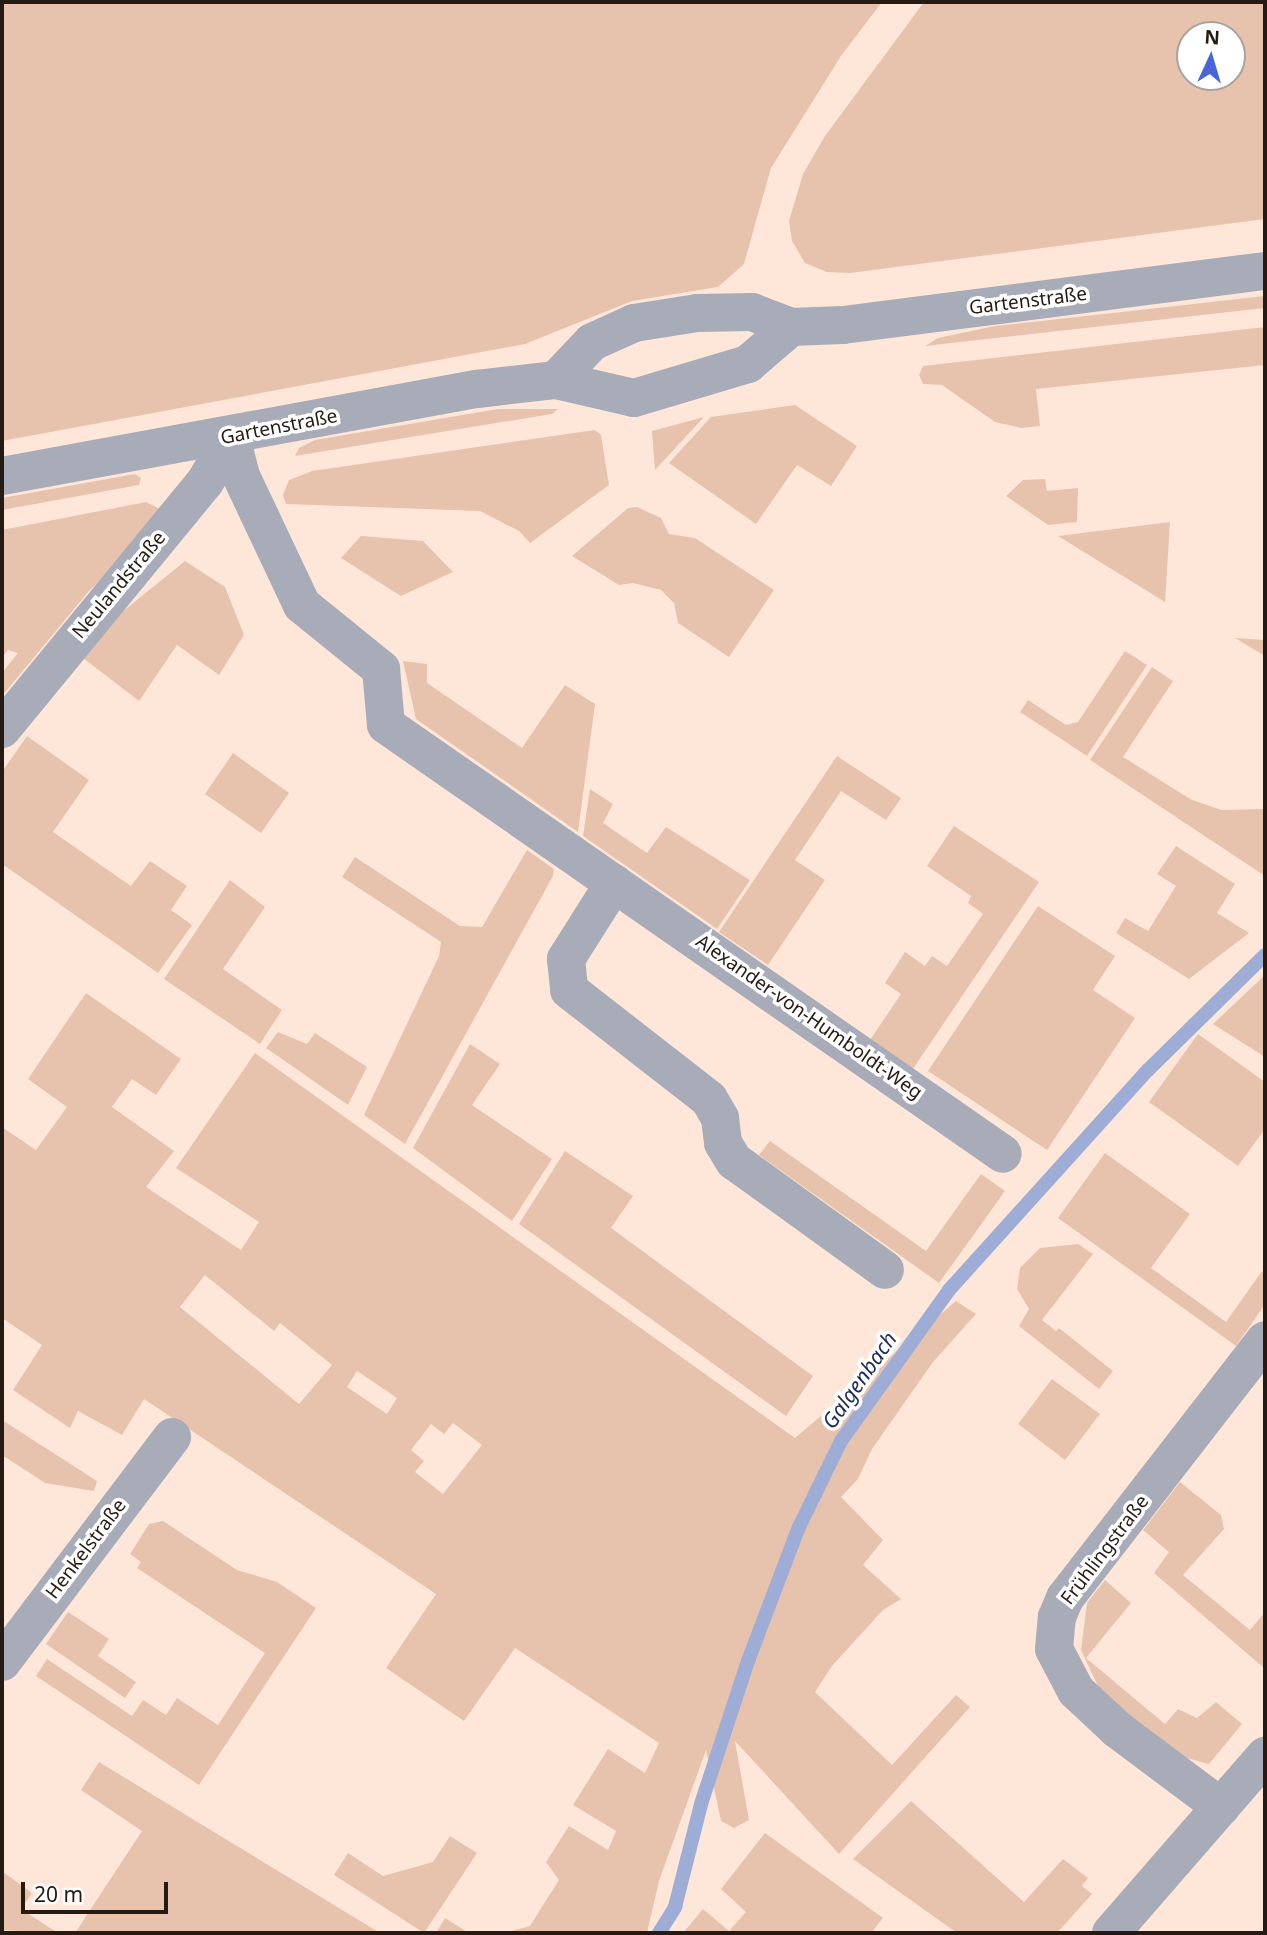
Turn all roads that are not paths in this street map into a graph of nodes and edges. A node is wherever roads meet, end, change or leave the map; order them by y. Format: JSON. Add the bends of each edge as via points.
{"nodes":[{"id":1,"x":1265,"y":271,"type":"edge"},
{"id":2,"x":791,"y":327,"type":"junction"},
{"id":3,"x":556,"y":380,"type":"junction"},
{"id":4,"x":231,"y":437,"type":"junction"},
{"id":5,"x":2,"y":476,"type":"edge"},
{"id":6,"x":2,"y":729,"type":"edge"},
{"id":7,"x":614,"y":883,"type":"junction"},
{"id":8,"x":1003,"y":1154,"type":"dead end"},
{"id":9,"x":885,"y":1270,"type":"dead end"},
{"id":10,"x":1265,"y":1340,"type":"edge"},
{"id":11,"x":172,"y":1437,"type":"dead end"},
{"id":12,"x":2,"y":1662,"type":"edge"},
{"id":13,"x":1265,"y":1756,"type":"edge"},
{"id":14,"x":1221,"y":1807,"type":"junction"},
{"id":15,"x":1111,"y":1933,"type":"edge"}],
"edges":[{"from":1,"to":2,"type":"street","name":"Gartenstraße","via":[[885,320]]},
{"from":2,"to":3,"type":"street","name":"Gartenstraße","via":[[748,364],[634,398]]},
{"from":2,"to":3,"type":"street","name":"Gartenstraße","via":[[752,312],[697,313],[634,323],[592,342]]},
{"from":3,"to":4,"type":"street","name":"Gartenstraße","via":[[425,398]]},
{"from":4,"to":5,"type":"street","name":"Gartenstraße"},
{"from":4,"to":6,"type":"street","name":"Neulandstraße","via":[[205,482]]},
{"from":4,"to":7,"type":"street","name":"Alexander-von-Humboldt-Weg","via":[[241,476],[302,605],[381,668],[386,724]]},
{"from":7,"to":8,"type":"street","name":"Alexander-von-Humboldt-Weg"},
{"from":7,"to":9,"type":"street","via":[[566,959],[569,990],[709,1099],[734,1161]]},
{"from":10,"to":14,"type":"street","name":"Frühlingstraße","via":[[1065,1598],[1057,1617],[1054,1649],[1076,1691],[1118,1730]]},
{"from":11,"to":12,"type":"street","name":"Henkelstraße"},
{"from":13,"to":14,"type":"street"},
{"from":14,"to":15,"type":"street"}]}
